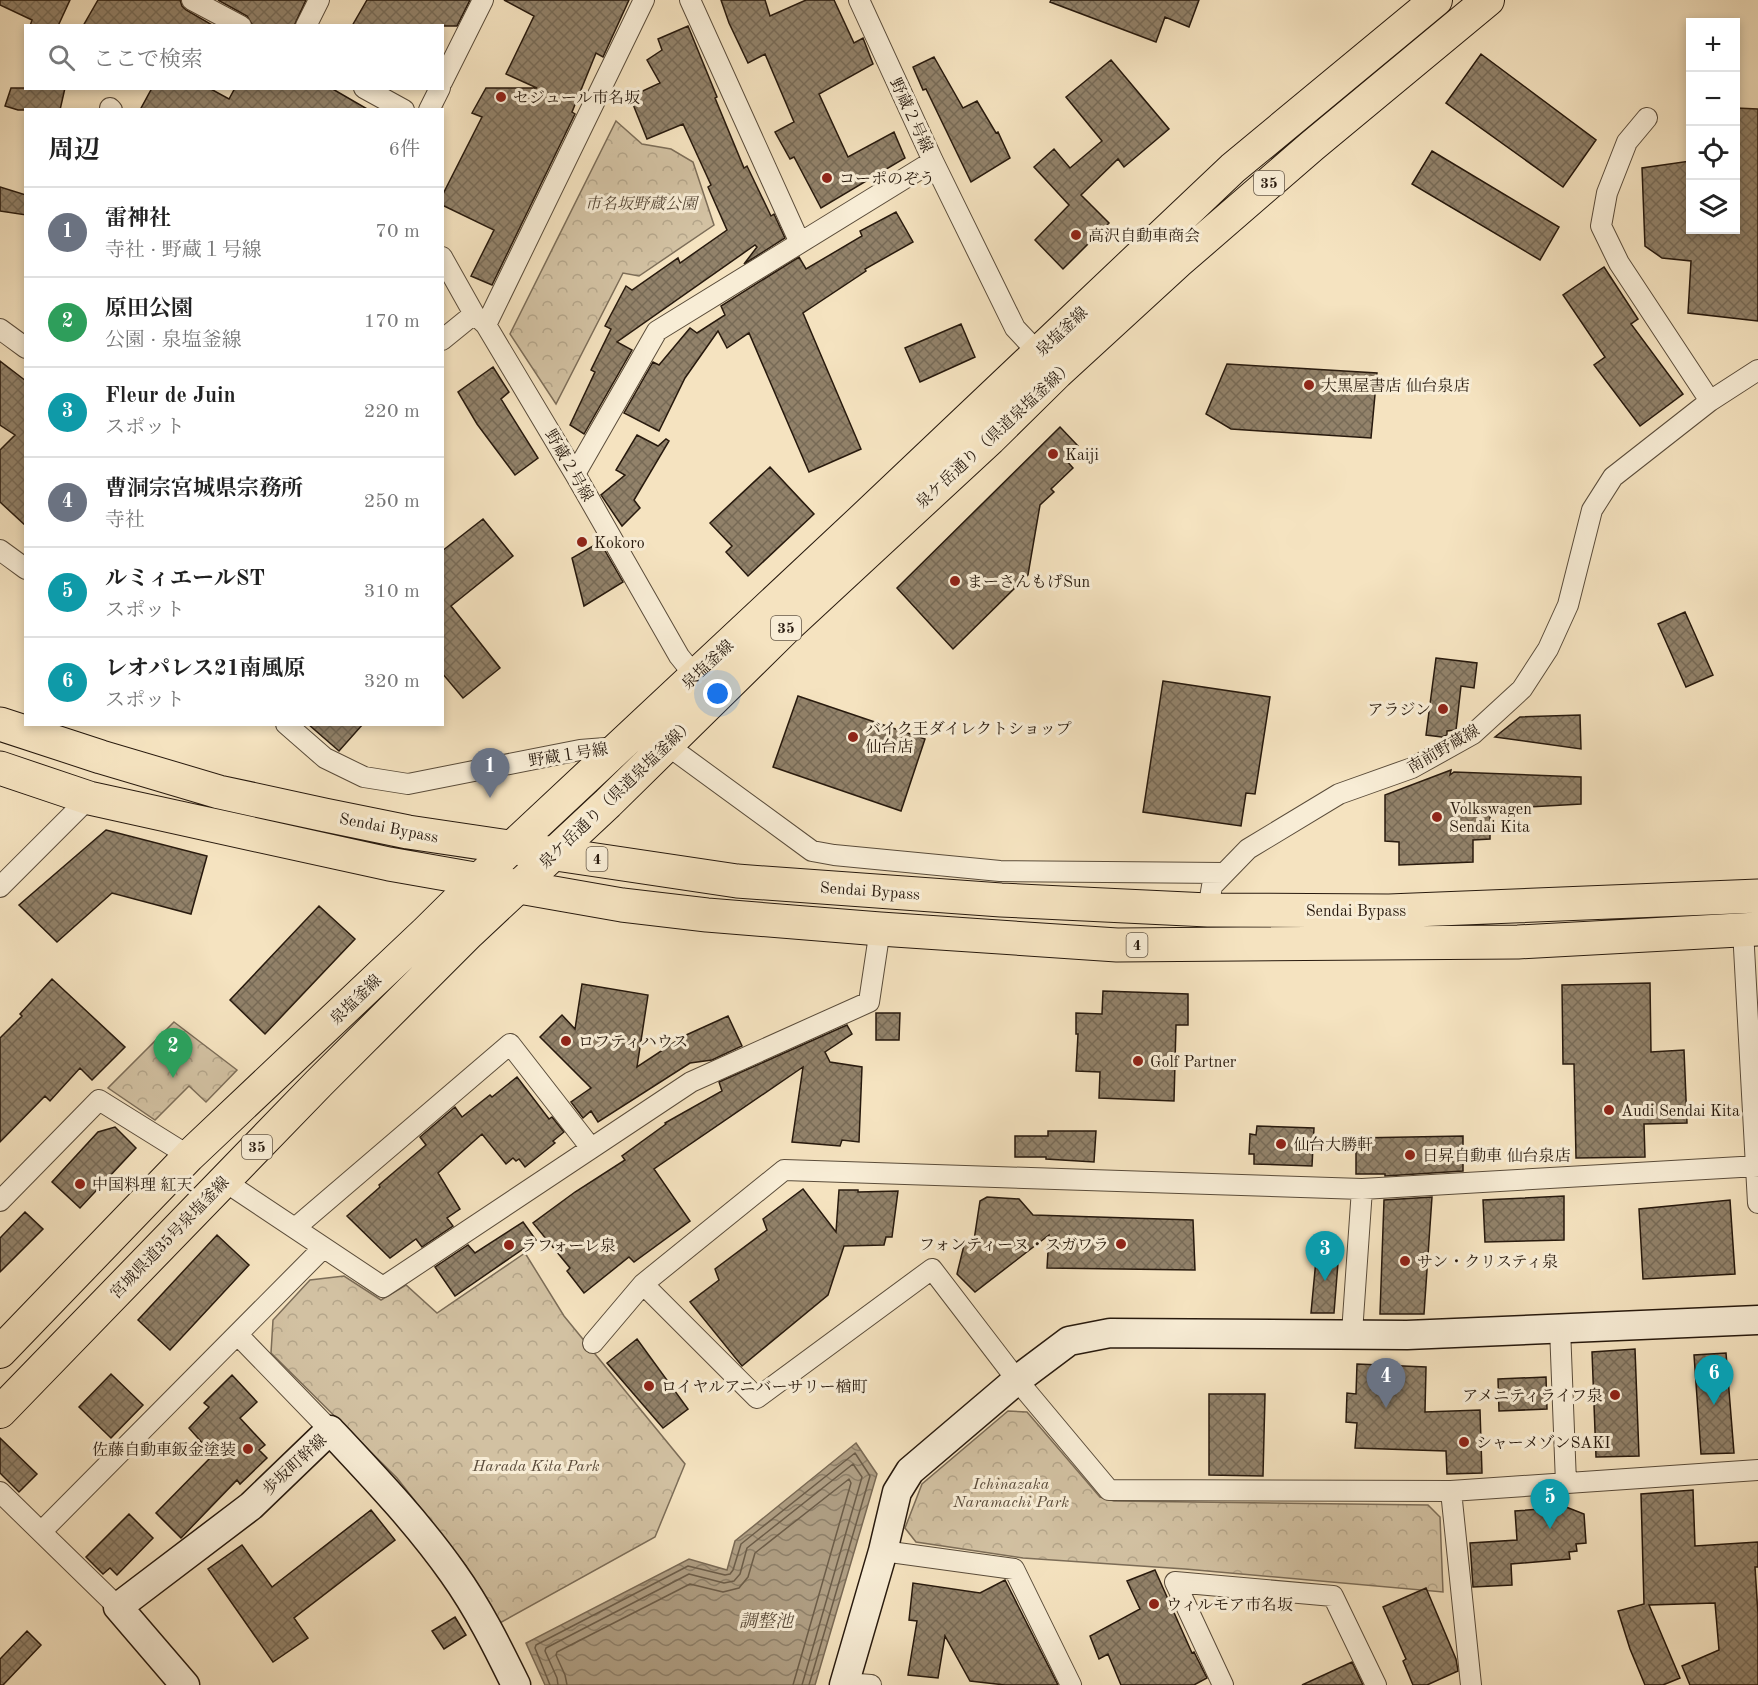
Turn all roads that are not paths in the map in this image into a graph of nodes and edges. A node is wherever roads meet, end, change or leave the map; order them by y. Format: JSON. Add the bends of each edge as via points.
{"nodes":[{"id":1,"x":192,"y":0,"type":"edge"},
{"id":2,"x":319,"y":0,"type":"edge"},
{"id":3,"x":483,"y":0,"type":"edge"},
{"id":4,"x":644,"y":0,"type":"edge"},
{"id":5,"x":690,"y":0,"type":"edge"},
{"id":6,"x":859,"y":0,"type":"edge"},
{"id":7,"x":1436,"y":0,"type":"edge"},
{"id":8,"x":1488,"y":0,"type":"edge"},
{"id":9,"x":237,"y":24,"type":"edge"},
{"id":10,"x":307,"y":24,"type":"edge"},
{"id":11,"x":444,"y":78,"type":"edge"},
{"id":12,"x":368,"y":90,"type":"edge"},
{"id":13,"x":439,"y":90,"type":"edge"},
{"id":14,"x":401,"y":108,"type":"edge"},
{"id":15,"x":430,"y":108,"type":"edge"},
{"id":16,"x":1647,"y":118,"type":"dead end"},
{"id":17,"x":933,"y":161,"type":"junction"},
{"id":18,"x":800,"y":243,"type":"junction"},
{"id":19,"x":444,"y":260,"type":"edge"},
{"id":20,"x":480,"y":320,"type":"junction"},
{"id":21,"x":0,"y":329,"type":"edge"},
{"id":22,"x":444,"y":339,"type":"edge"},
{"id":23,"x":24,"y":347,"type":"edge"},
{"id":24,"x":1048,"y":362,"type":"junction"},
{"id":25,"x":1758,"y":370,"type":"edge"},
{"id":26,"x":1710,"y":401,"type":"junction"},
{"id":27,"x":575,"y":474,"type":"junction"},
{"id":28,"x":0,"y":550,"type":"edge"},
{"id":29,"x":24,"y":568,"type":"edge"},
{"id":30,"x":695,"y":676,"type":"junction"},
{"id":31,"x":0,"y":724,"type":"edge"},
{"id":32,"x":288,"y":726,"type":"edge"},
{"id":33,"x":668,"y":745,"type":"junction"},
{"id":34,"x":618,"y":747,"type":"junction"},
{"id":35,"x":0,"y":768,"type":"edge"},
{"id":36,"x":89,"y":798,"type":"junction"},
{"id":37,"x":512,"y":847,"type":"junction"},
{"id":38,"x":554,"y":853,"type":"junction"},
{"id":39,"x":1224,"y":873,"type":"junction"},
{"id":40,"x":479,"y":879,"type":"junction"},
{"id":41,"x":518,"y":886,"type":"junction"},
{"id":42,"x":0,"y":887,"type":"edge"},
{"id":43,"x":1758,"y":896,"type":"edge"},
{"id":44,"x":1208,"y":910,"type":"junction"},
{"id":45,"x":880,"y":929,"type":"junction"},
{"id":46,"x":1751,"y":930,"type":"edge"},
{"id":47,"x":591,"y":1148,"type":"junction"},
{"id":48,"x":189,"y":1156,"type":"junction"},
{"id":49,"x":1757,"y":1166,"type":"edge"},
{"id":50,"x":224,"y":1181,"type":"junction"},
{"id":51,"x":1362,"y":1189,"type":"junction"},
{"id":52,"x":0,"y":1201,"type":"edge"},
{"id":53,"x":1758,"y":1203,"type":"edge"},
{"id":54,"x":295,"y":1228,"type":"junction"},
{"id":55,"x":323,"y":1248,"type":"junction"},
{"id":56,"x":643,"y":1284,"type":"junction"},
{"id":57,"x":1758,"y":1320,"type":"edge"},
{"id":58,"x":1560,"y":1328,"type":"junction"},
{"id":59,"x":1352,"y":1334,"type":"junction"},
{"id":60,"x":238,"y":1335,"type":"junction"},
{"id":61,"x":592,"y":1343,"type":"dead end"},
{"id":62,"x":0,"y":1352,"type":"edge"},
{"id":63,"x":1017,"y":1380,"type":"junction"},
{"id":64,"x":0,"y":1412,"type":"edge"},
{"id":65,"x":330,"y":1430,"type":"junction"},
{"id":66,"x":1758,"y":1470,"type":"edge"},
{"id":67,"x":1566,"y":1483,"type":"junction"},
{"id":68,"x":1451,"y":1491,"type":"junction"},
{"id":69,"x":0,"y":1492,"type":"edge"},
{"id":70,"x":41,"y":1532,"type":"junction"},
{"id":71,"x":883,"y":1551,"type":"junction"},
{"id":72,"x":118,"y":1607,"type":"junction"},
{"id":73,"x":853,"y":1684,"type":"edge"},
{"id":74,"x":185,"y":1685,"type":"edge"},
{"id":75,"x":516,"y":1685,"type":"edge"},
{"id":76,"x":1071,"y":1685,"type":"edge"},
{"id":77,"x":1223,"y":1685,"type":"edge"},
{"id":78,"x":1376,"y":1685,"type":"edge"},
{"id":79,"x":1470,"y":1685,"type":"edge"}],
"edges":[{"from":1,"to":9,"type":"street"},
{"from":2,"to":10,"type":"street"},
{"from":3,"to":11,"type":"street"},
{"from":4,"to":20,"type":"street"},
{"from":5,"to":18,"type":"street"},
{"from":6,"to":17,"type":"street","name":"野蔵２号線"},
{"from":7,"to":24,"type":"main road","name":"泉塩釜線","number":"35","via":[[1233,168]]},
{"from":8,"to":24,"type":"main road","name":"泉ケ岳通り（県道泉塩釜線）","number":"35","via":[[1178,262]]},
{"from":12,"to":14,"type":"street"},
{"from":13,"to":15,"type":"street"},
{"from":16,"to":26,"type":"street","via":[[1627,142],[1607,193],[1601,226],[1619,263]]},
{"from":17,"to":18,"type":"street"},
{"from":17,"to":24,"type":"street","name":"野蔵２号線","via":[[1015,328]]},
{"from":18,"to":27,"type":"street","via":[[657,331]]},
{"from":19,"to":20,"type":"street","name":"野蔵２号線"},
{"from":20,"to":22,"type":"street"},
{"from":20,"to":27,"type":"street","name":"野蔵２号線"},
{"from":21,"to":23,"type":"street"},
{"from":24,"to":30,"type":"main road","name":"泉塩釜線","number":"35"},
{"from":24,"to":33,"type":"main road","name":"泉ケ岳通り（県道泉塩釜線）","number":"35","via":[[990,439],[788,626]]},
{"from":25,"to":26,"type":"street","name":"南前野蔵線"},
{"from":26,"to":39,"type":"street","name":"南前野蔵線","via":[[1613,477],[1592,510],[1568,605],[1548,649],[1522,689],[1473,734],[1412,768],[1339,794],[1248,849]]},
{"from":27,"to":30,"type":"street","name":"野蔵２号線","via":[[679,656]]},
{"from":28,"to":29,"type":"street"},
{"from":30,"to":34,"type":"main road","name":"泉塩釜線","number":"35"},
{"from":31,"to":37,"type":"highway","name":"Sendai Bypass","number":"4","via":[[219,792],[408,832]]},
{"from":32,"to":34,"type":"street","name":"野蔵１号線","via":[[325,758],[364,777],[408,784],[580,750]]},
{"from":33,"to":38,"type":"main road","name":"泉ケ岳通り（県道泉塩釜線）","number":"35"},
{"from":33,"to":39,"type":"street","via":[[812,851],[1000,871]]},
{"from":34,"to":37,"type":"main road","name":"泉塩釜線","number":"35"},
{"from":35,"to":36,"type":"highway","name":"Sendai Bypass","number":"4"},
{"from":36,"to":40,"type":"highway","name":"Sendai Bypass","number":"4","via":[[389,864]]},
{"from":36,"to":42,"type":"street"},
{"from":37,"to":38,"type":"highway","name":"Sendai Bypass","number":"4"},
{"from":37,"to":40,"type":"main road","name":"泉塩釜線","number":"35"},
{"from":38,"to":41,"type":"main road","name":"泉ケ岳通り（県道泉塩釜線）","number":"35"},
{"from":38,"to":44,"type":"highway","name":"Sendai Bypass","number":"4","via":[[737,881]]},
{"from":39,"to":44,"type":"street","name":"南前野蔵線","via":[[1212,886]]},
{"from":40,"to":41,"type":"highway","name":"Sendai Bypass","number":"4"},
{"from":40,"to":48,"type":"main road","name":"泉塩釜線","number":"35"},
{"from":41,"to":45,"type":"highway","name":"Sendai Bypass","number":"4","via":[[622,905]]},
{"from":41,"to":50,"type":"main road","name":"宮城県道35号泉塩釜線","number":"35"},
{"from":43,"to":44,"type":"highway","name":"Sendai Bypass","number":"4","via":[[1389,910]]},
{"from":45,"to":46,"type":"highway","name":"Sendai Bypass","number":"4","via":[[1175,946],[1518,942]]},
{"from":45,"to":47,"type":"street","via":[[869,1002],[691,1082]]},
{"from":46,"to":49,"type":"street"},
{"from":47,"to":54,"type":"street","via":[[510,1044]]},
{"from":47,"to":55,"type":"street","via":[[383,1287]]},
{"from":48,"to":52,"type":"street","via":[[99,1100]]},
{"from":48,"to":62,"type":"main road","name":"泉塩釜線","number":"35"},
{"from":49,"to":51,"type":"street"},
{"from":49,"to":53,"type":"street"},
{"from":50,"to":54,"type":"street"},
{"from":50,"to":64,"type":"main road","name":"宮城県道35号泉塩釜線","number":"35"},
{"from":51,"to":56,"type":"street","via":[[784,1170]]},
{"from":51,"to":59,"type":"street"},
{"from":54,"to":55,"type":"street"},
{"from":55,"to":60,"type":"street"},
{"from":56,"to":61,"type":"street"},
{"from":56,"to":63,"type":"street","via":[[757,1398],[932,1269]]},
{"from":57,"to":58,"type":"street"},
{"from":58,"to":59,"type":"street"},
{"from":58,"to":67,"type":"street"},
{"from":59,"to":63,"type":"street","via":[[1110,1333],[1069,1341]]},
{"from":60,"to":65,"type":"street"},
{"from":60,"to":70,"type":"street"},
{"from":63,"to":68,"type":"street","via":[[1109,1490]]},
{"from":63,"to":71,"type":"street","via":[[910,1471],[897,1492]]},
{"from":65,"to":72,"type":"street","name":"歩坂町幹線","via":[[251,1506]]},
{"from":65,"to":75,"type":"street","name":"歩坂町幹線","via":[[386,1489],[453,1573],[488,1627]]},
{"from":66,"to":67,"type":"street"},
{"from":67,"to":68,"type":"street"},
{"from":68,"to":79,"type":"street"},
{"from":69,"to":70,"type":"street"},
{"from":70,"to":72,"type":"street"},
{"from":71,"to":73,"type":"street"},
{"from":71,"to":76,"type":"street","via":[[1014,1569]]},
{"from":72,"to":74,"type":"street"},
{"from":77,"to":78,"type":"street","via":[[1175,1582],[1333,1596]]}]}
